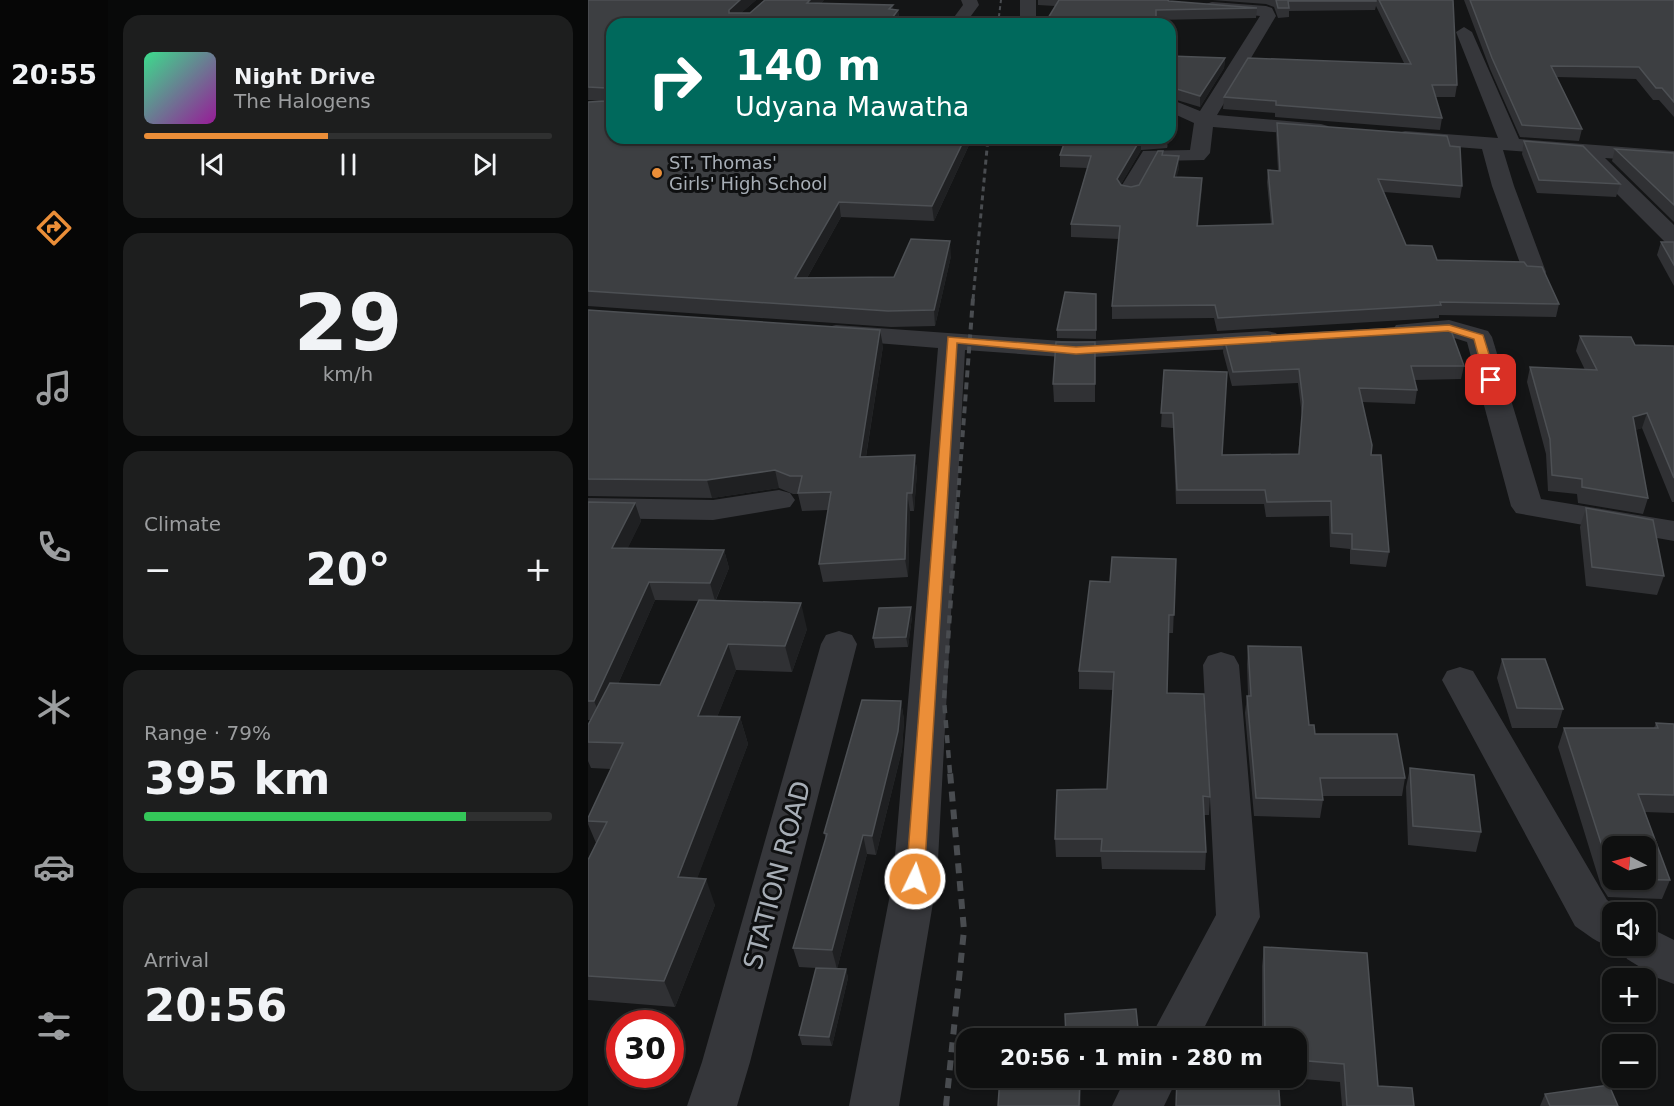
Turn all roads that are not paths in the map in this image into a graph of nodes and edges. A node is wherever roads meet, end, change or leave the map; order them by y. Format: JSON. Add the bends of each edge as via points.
{"nodes":[{"id":1,"x":969,"y":0,"type":"edge"},
{"id":2,"x":1028,"y":0,"type":"edge"},
{"id":3,"x":1192,"y":6,"type":"edge"},
{"id":4,"x":961,"y":18,"type":"edge"},
{"id":5,"x":1028,"y":18,"type":"edge"},
{"id":6,"x":1464,"y":32,"type":"dead end"},
{"id":7,"x":1176,"y":108,"type":"edge"},
{"id":8,"x":1204,"y":120,"type":"junction"},
{"id":9,"x":1342,"y":132,"type":"edge"},
{"id":10,"x":1388,"y":135,"type":"edge"},
{"id":11,"x":1501,"y":144,"type":"junction"},
{"id":12,"x":1588,"y":151,"type":"junction"},
{"id":13,"x":1674,"y":157,"type":"edge"},
{"id":14,"x":1130,"y":190,"type":"edge"},
{"id":15,"x":1674,"y":238,"type":"edge"},
{"id":16,"x":1534,"y":272,"type":"edge"},
{"id":17,"x":816,"y":332,"type":"edge"},
{"id":18,"x":1379,"y":332,"type":"edge"},
{"id":19,"x":1286,"y":338,"type":"edge"},
{"id":20,"x":952,"y":340,"type":"junction"},
{"id":21,"x":779,"y":500,"type":"dead end"},
{"id":22,"x":588,"y":508,"type":"edge"},
{"id":23,"x":1674,"y":531,"type":"edge"},
{"id":24,"x":838,"y":644,"type":"dead end"},
{"id":25,"x":1221,"y":665,"type":"dead end"},
{"id":26,"x":1460,"y":680,"type":"dead end"},
{"id":27,"x":1602,"y":920,"type":"edge"},
{"id":28,"x":1656,"y":953,"type":"edge"},
{"id":29,"x":1674,"y":964,"type":"edge"},
{"id":30,"x":1179,"y":1028,"type":"edge"},
{"id":31,"x":1147,"y":1088,"type":"edge"},
{"id":32,"x":712,"y":1106,"type":"edge"},
{"id":33,"x":874,"y":1106,"type":"edge"},
{"id":34,"x":1137,"y":1106,"type":"edge"}],
"edges":[{"from":1,"to":4,"type":"street","via":[[971,5]]},
{"from":2,"to":5,"type":"street"},
{"from":3,"to":8,"type":"street","via":[[1266,11],[1268,16]]},
{"from":6,"to":11,"type":"street"},
{"from":7,"to":8,"type":"street"},
{"from":8,"to":9,"type":"street"},
{"from":8,"to":14,"type":"street","via":[[1197,156],[1150,155]]},
{"from":10,"to":11,"type":"street"},
{"from":11,"to":12,"type":"street"},
{"from":11,"to":16,"type":"street","via":[[1503,186]]},
{"from":12,"to":13,"type":"street"},
{"from":12,"to":15,"type":"street"},
{"from":17,"to":20,"type":"street"},
{"from":18,"to":23,"type":"street","via":[[1449,328],[1479,337],[1527,506]]},
{"from":19,"to":20,"type":"street","via":[[1076,350]]},
{"from":20,"to":33,"type":"street","via":[[915,879]]},
{"from":21,"to":22,"type":"street","via":[[712,510]]},
{"from":24,"to":32,"type":"street","name":"STATION ROAD"},
{"from":25,"to":30,"type":"street","via":[[1239,917]]},
{"from":26,"to":27,"type":"street","via":[[1591,913]]},
{"from":28,"to":29,"type":"street"},
{"from":31,"to":34,"type":"street"}]}
